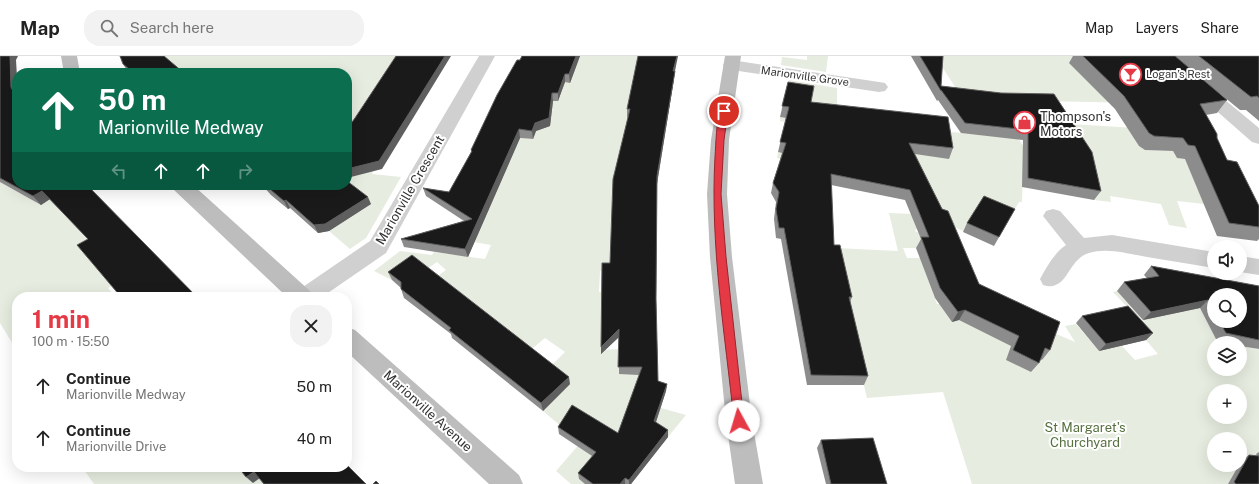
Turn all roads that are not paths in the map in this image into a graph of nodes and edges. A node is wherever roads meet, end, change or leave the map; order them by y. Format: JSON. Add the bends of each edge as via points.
{"nodes":[{"id":1,"x":69,"y":56,"type":"edge"},
{"id":2,"x":487,"y":56,"type":"edge"},
{"id":3,"x":1162,"y":56,"type":"edge"},
{"id":4,"x":732,"y":61,"type":"edge"},
{"id":5,"x":71,"y":68,"type":"edge"},
{"id":6,"x":879,"y":87,"type":"dead end"},
{"id":7,"x":1259,"y":138,"type":"edge"},
{"id":8,"x":186,"y":190,"type":"edge"},
{"id":9,"x":1053,"y":216,"type":"dead end"},
{"id":10,"x":1080,"y":247,"type":"junction"},
{"id":11,"x":1207,"y":259,"type":"edge"},
{"id":12,"x":1247,"y":265,"type":"edge"},
{"id":13,"x":1259,"y":267,"type":"edge"},
{"id":14,"x":1051,"y":279,"type":"dead end"},
{"id":15,"x":298,"y":292,"type":"edge"},
{"id":16,"x":311,"y":292,"type":"edge"},
{"id":17,"x":352,"y":342,"type":"edge"},
{"id":18,"x":509,"y":484,"type":"edge"},
{"id":19,"x":749,"y":484,"type":"edge"}],
"edges":[{"from":1,"to":5,"type":"street"},
{"from":2,"to":16,"type":"street","name":"Marionville Crescent","via":[[378,248]]},
{"from":3,"to":7,"type":"street"},
{"from":4,"to":6,"type":"street","name":"Marionville Grove"},
{"from":4,"to":19,"type":"street","via":[[720,140],[717,194],[739,421]]},
{"from":8,"to":15,"type":"street"},
{"from":9,"to":10,"type":"street"},
{"from":10,"to":11,"type":"street","via":[[1112,243]]},
{"from":10,"to":14,"type":"street","via":[[1066,256]]},
{"from":12,"to":13,"type":"street"},
{"from":17,"to":18,"type":"street","name":"Marionville Avenue"}]}
